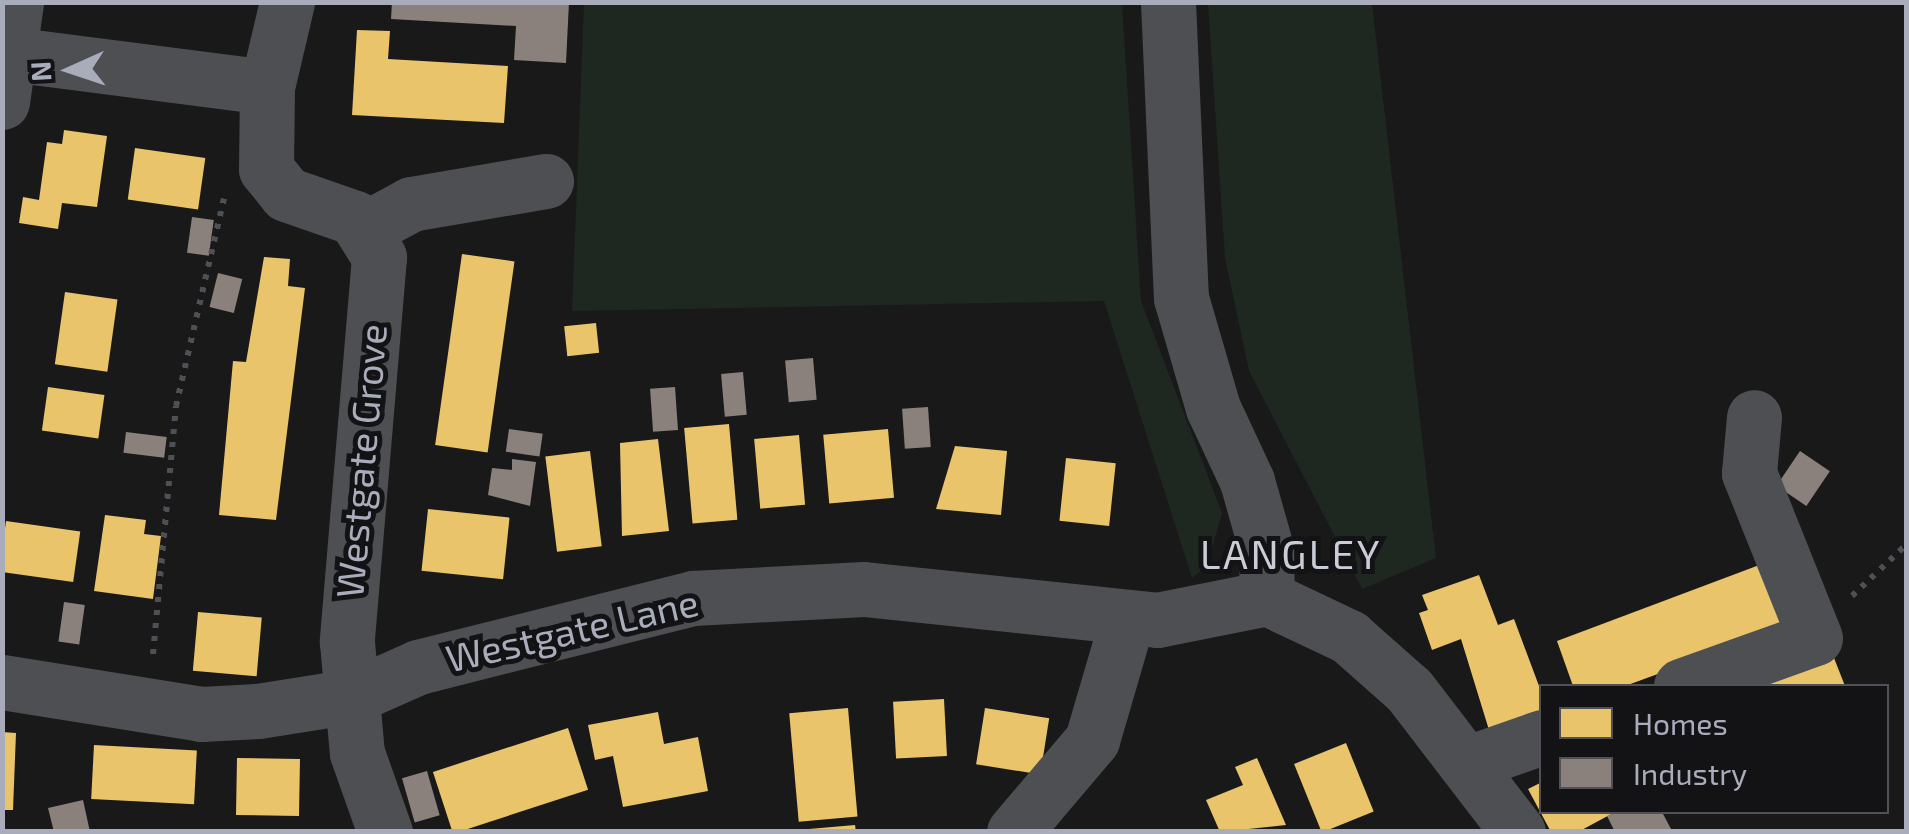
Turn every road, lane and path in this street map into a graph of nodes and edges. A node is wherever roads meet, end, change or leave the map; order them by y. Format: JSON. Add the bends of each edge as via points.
{"nodes":[{"id":1,"x":287,"y":2,"type":"edge"},
{"id":2,"x":1168,"y":2,"type":"edge"},
{"id":3,"x":9,"y":52,"type":"edge"},
{"id":4,"x":267,"y":87,"type":"junction"},
{"id":5,"x":226,"y":176,"type":"dead end"},
{"id":6,"x":546,"y":181,"type":"dead end"},
{"id":7,"x":367,"y":228,"type":"junction"},
{"id":8,"x":1754,"y":417,"type":"dead end"},
{"id":9,"x":1906,"y":545,"type":"edge"},
{"id":10,"x":1267,"y":598,"type":"junction"},
{"id":11,"x":1128,"y":617,"type":"junction"},
{"id":12,"x":1815,"y":638,"type":"junction"},
{"id":13,"x":2,"y":682,"type":"edge"},
{"id":14,"x":1686,"y":684,"type":"edge"},
{"id":15,"x":353,"y":696,"type":"junction"},
{"id":16,"x":136,"y":706,"type":"junction"},
{"id":17,"x":1539,"y":738,"type":"edge"},
{"id":18,"x":1470,"y":762,"type":"junction"},
{"id":19,"x":384,"y":832,"type":"edge"},
{"id":20,"x":1014,"y":832,"type":"edge"},
{"id":21,"x":1518,"y":832,"type":"edge"}],
"edges":[{"from":1,"to":4,"type":"street"},
{"from":2,"to":10,"type":"street","via":[[1181,298],[1213,408],[1247,481],[1266,548]]},
{"from":3,"to":4,"type":"street"},
{"from":4,"to":7,"type":"street","via":[[261,153],[274,182]]},
{"from":5,"to":16,"type":"path","via":[[176,406],[160,632]]},
{"from":6,"to":7,"type":"street","via":[[411,204]]},
{"from":7,"to":15,"type":"street","name":"Westgate Grove","via":[[380,272],[347,572]]},
{"from":8,"to":12,"type":"street","via":[[1749,473]]},
{"from":9,"to":12,"type":"path"},
{"from":10,"to":11,"type":"street","name":"Westgate Lane","via":[[1214,614]]},
{"from":10,"to":18,"type":"street","via":[[1349,637]]},
{"from":11,"to":15,"type":"street","name":"Westgate Lane","via":[[864,588],[694,598],[418,667]]},
{"from":11,"to":20,"type":"street","via":[[1092,740]]},
{"from":12,"to":14,"type":"street"},
{"from":13,"to":16,"type":"street","name":"Westgate Lane"},
{"from":15,"to":16,"type":"street","name":"Westgate Lane","via":[[201,714]]},
{"from":15,"to":19,"type":"street","name":"Westgate Grove","via":[[357,753]]},
{"from":17,"to":18,"type":"street"},
{"from":18,"to":21,"type":"street"}]}
